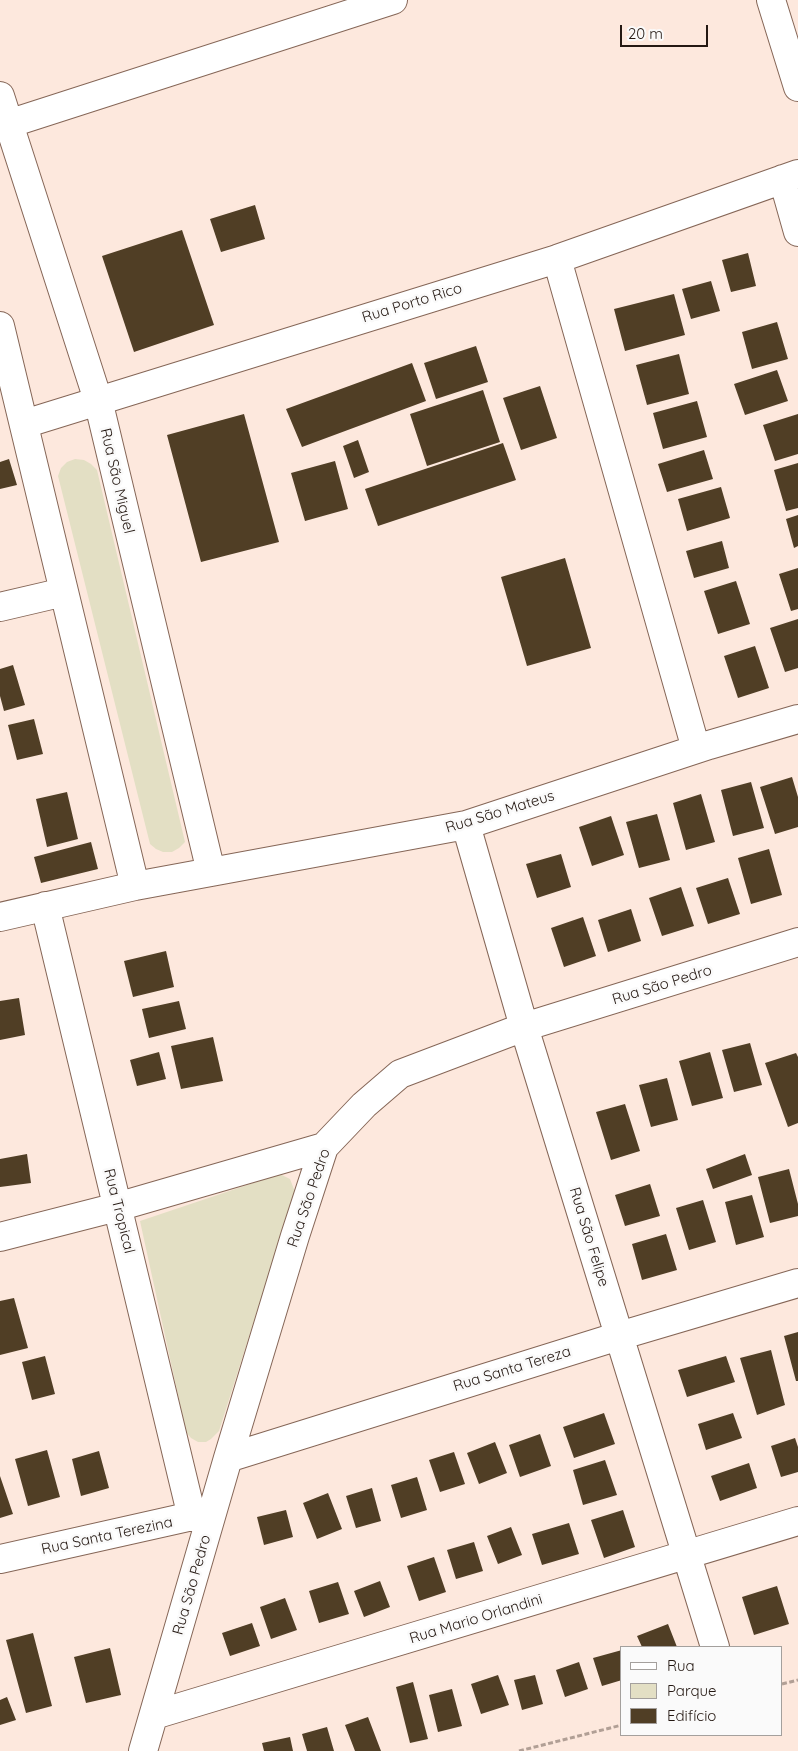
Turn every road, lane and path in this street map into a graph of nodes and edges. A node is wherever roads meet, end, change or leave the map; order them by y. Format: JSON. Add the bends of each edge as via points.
{"nodes":[{"id":1,"x":394,"y":0,"type":"edge"},
{"id":2,"x":772,"y":0,"type":"edge"},
{"id":3,"x":798,"y":87,"type":"edge"},
{"id":4,"x":0,"y":96,"type":"edge"},
{"id":5,"x":8,"y":124,"type":"junction"},
{"id":6,"x":791,"y":176,"type":"edge"},
{"id":7,"x":798,"y":232,"type":"edge"},
{"id":8,"x":557,"y":259,"type":"junction"},
{"id":9,"x":0,"y":326,"type":"edge"},
{"id":10,"x":98,"y":400,"type":"junction"},
{"id":11,"x":24,"y":424,"type":"junction"},
{"id":12,"x":64,"y":592,"type":"junction"},
{"id":13,"x":0,"y":607,"type":"edge"},
{"id":14,"x":798,"y":718,"type":"edge"},
{"id":15,"x":696,"y":749,"type":"junction"},
{"id":16,"x":466,"y":825,"type":"junction"},
{"id":17,"x":211,"y":872,"type":"junction"},
{"id":18,"x":135,"y":886,"type":"junction"},
{"id":19,"x":45,"y":906,"type":"junction"},
{"id":20,"x":0,"y":917,"type":"edge"},
{"id":21,"x":798,"y":942,"type":"edge"},
{"id":22,"x":524,"y":1027,"type":"junction"},
{"id":23,"x":324,"y":1147,"type":"junction"},
{"id":24,"x":117,"y":1207,"type":"junction"},
{"id":25,"x":0,"y":1238,"type":"edge"},
{"id":26,"x":798,"y":1283,"type":"edge"},
{"id":27,"x":619,"y":1336,"type":"junction"},
{"id":28,"x":228,"y":1458,"type":"junction"},
{"id":29,"x":203,"y":1514,"type":"junction"},
{"id":30,"x":798,"y":1521,"type":"edge"},
{"id":31,"x":687,"y":1556,"type":"junction"},
{"id":32,"x":0,"y":1559,"type":"edge"},
{"id":33,"x":715,"y":1646,"type":"edge"},
{"id":34,"x":798,"y":1680,"type":"edge"},
{"id":35,"x":783,"y":1684,"type":"edge"},
{"id":36,"x":154,"y":1715,"type":"junction"},
{"id":37,"x":620,"y":1726,"type":"edge"},
{"id":38,"x":143,"y":1751,"type":"edge"},
{"id":39,"x":519,"y":1751,"type":"edge"}],
"edges":[{"from":1,"to":5,"type":"street"},
{"from":2,"to":3,"type":"street"},
{"from":4,"to":5,"type":"street","name":"Rua São Miguel"},
{"from":5,"to":10,"type":"street","name":"Rua São Miguel"},
{"from":6,"to":7,"type":"street"},
{"from":6,"to":8,"type":"street","name":"Rua Porto Rico"},
{"from":8,"to":10,"type":"street","name":"Rua Porto Rico"},
{"from":8,"to":15,"type":"street"},
{"from":9,"to":11,"type":"street"},
{"from":10,"to":11,"type":"street","name":"Rua Porto Rico"},
{"from":10,"to":17,"type":"street","name":"Rua São Miguel"},
{"from":11,"to":12,"type":"street"},
{"from":12,"to":13,"type":"street"},
{"from":12,"to":18,"type":"street"},
{"from":14,"to":15,"type":"street","name":"Rua São Mateus"},
{"from":15,"to":16,"type":"street","name":"Rua São Mateus"},
{"from":16,"to":17,"type":"street","name":"Rua São Mateus"},
{"from":16,"to":22,"type":"street","name":"Rua São Felipe"},
{"from":17,"to":18,"type":"street","name":"Rua São Mateus"},
{"from":18,"to":19,"type":"street","name":"Rua São Mateus"},
{"from":19,"to":20,"type":"street","name":"Rua São Mateus"},
{"from":19,"to":24,"type":"street","name":"Rua Tropical"},
{"from":21,"to":22,"type":"street","name":"Rua São Pedro"},
{"from":22,"to":23,"type":"street","name":"Rua São Pedro","via":[[400,1074],[364,1105]]},
{"from":22,"to":27,"type":"street","name":"Rua São Felipe"},
{"from":23,"to":24,"type":"street"},
{"from":23,"to":28,"type":"street","name":"Rua São Pedro"},
{"from":24,"to":25,"type":"street"},
{"from":24,"to":29,"type":"street","name":"Rua Tropical"},
{"from":26,"to":27,"type":"street","name":"Rua Santa Tereza"},
{"from":27,"to":28,"type":"street","name":"Rua Santa Tereza"},
{"from":27,"to":31,"type":"street","name":"Rua São Felipe"},
{"from":28,"to":29,"type":"street","name":"Rua São Pedro"},
{"from":29,"to":32,"type":"street","name":"Rua Santa Terezina"},
{"from":29,"to":36,"type":"street","name":"Rua São Pedro"},
{"from":30,"to":31,"type":"street","name":"Rua Mario Orlandini"},
{"from":31,"to":33,"type":"street","name":"Rua São Felipe"},
{"from":31,"to":36,"type":"street","name":"Rua Mario Orlandini"},
{"from":34,"to":35,"type":"path"},
{"from":36,"to":38,"type":"street","name":"Rua São Pedro"},
{"from":37,"to":39,"type":"path"}]}
